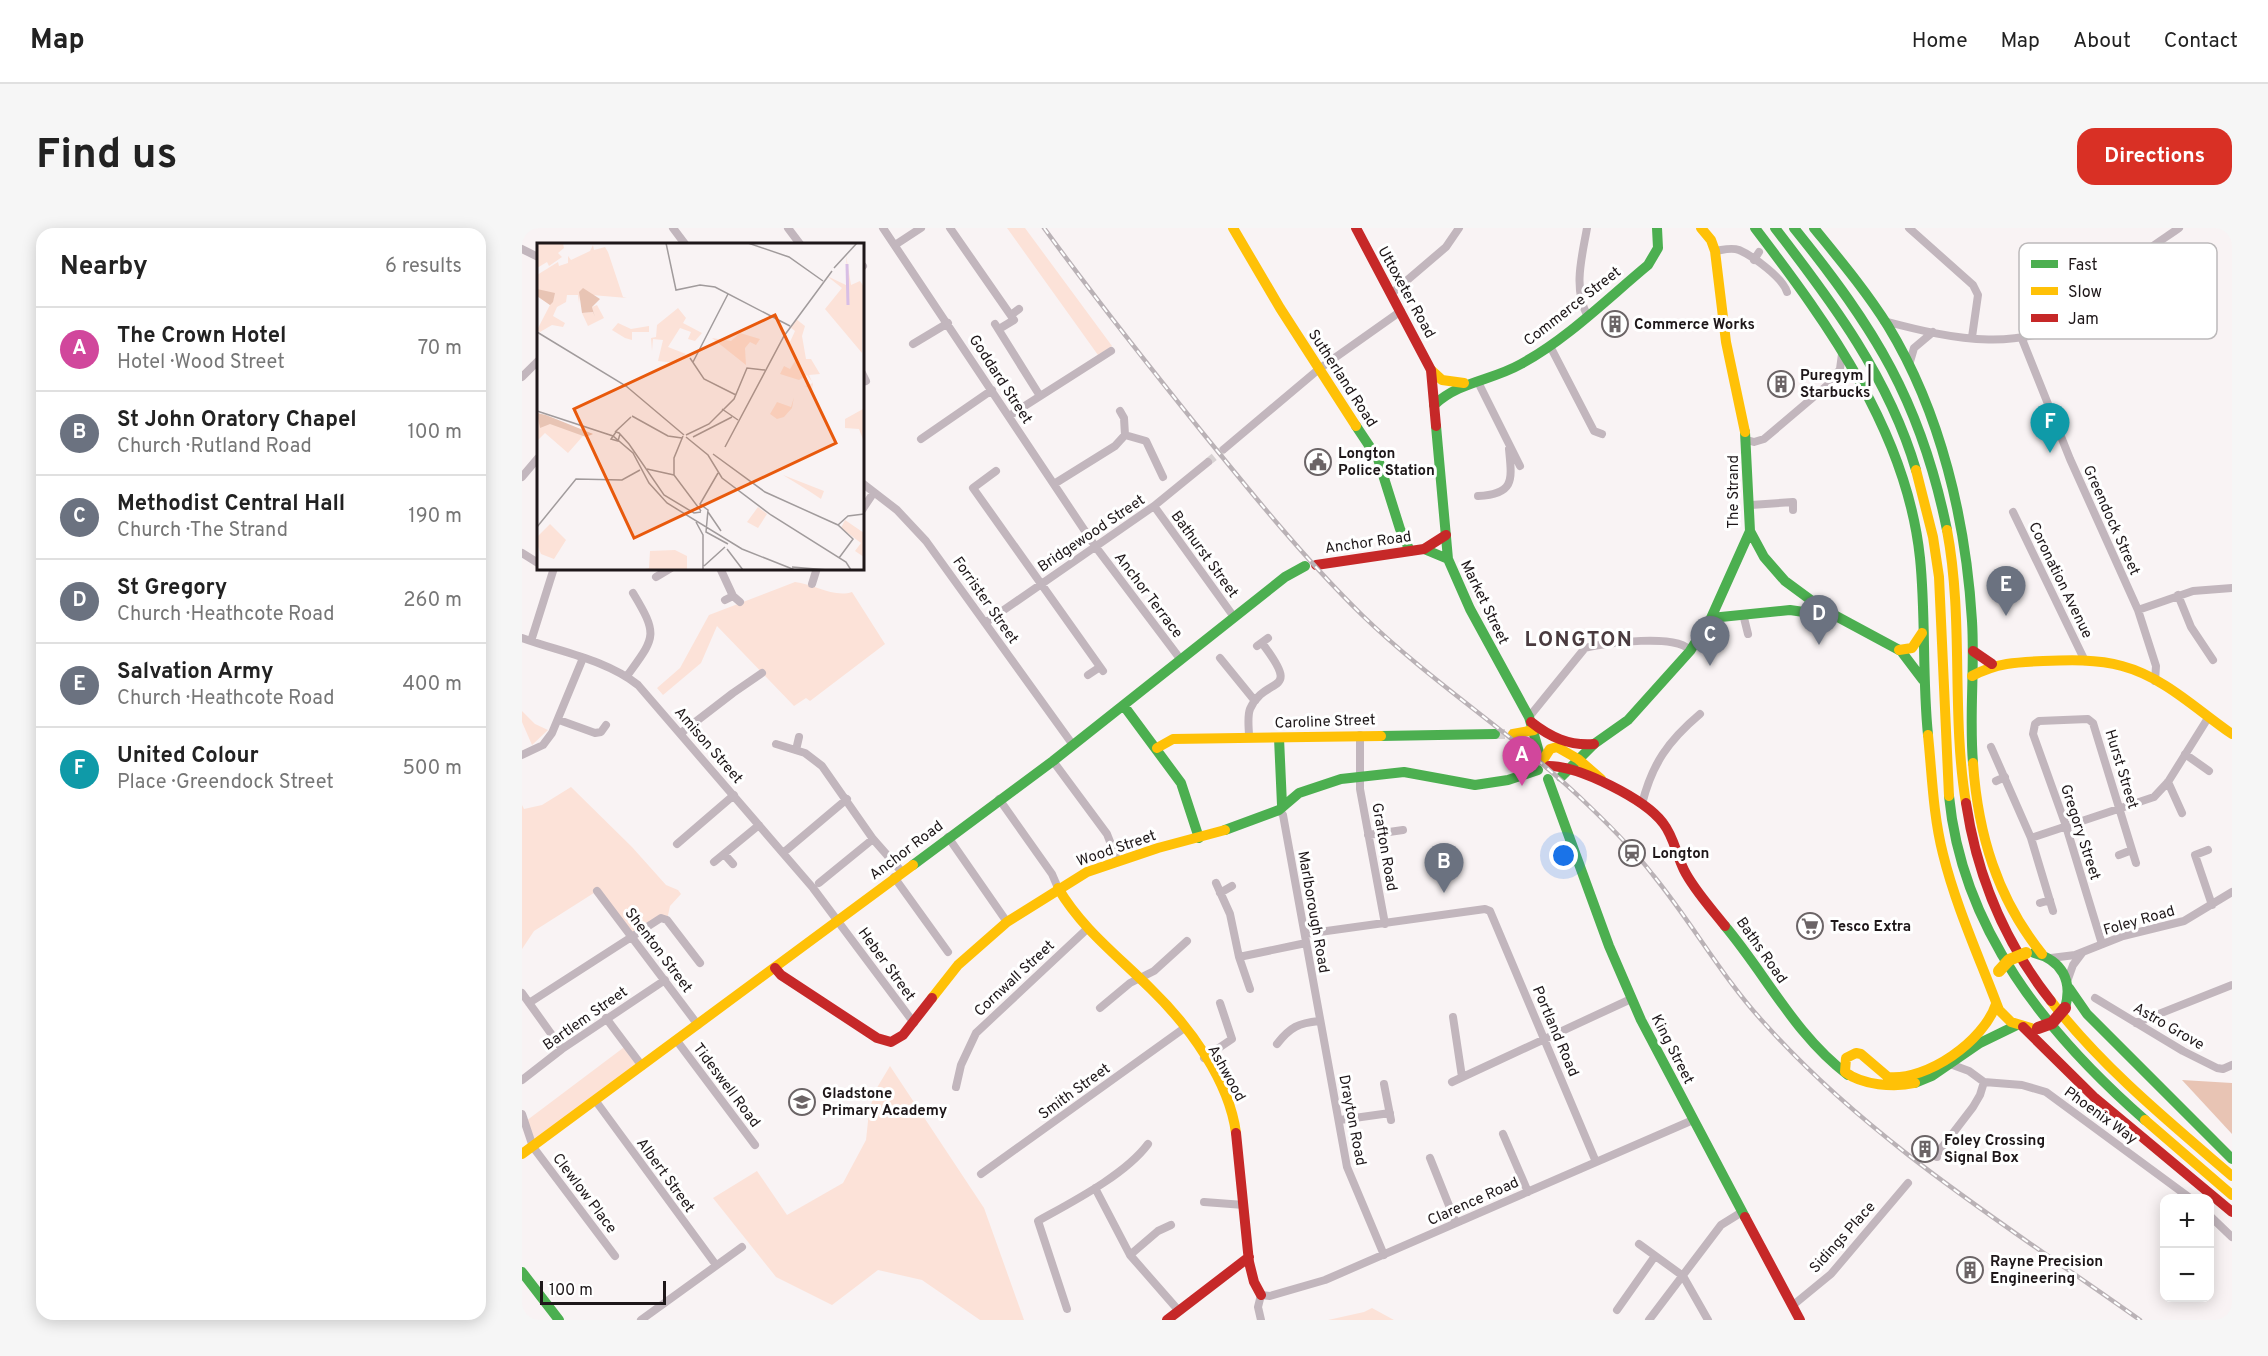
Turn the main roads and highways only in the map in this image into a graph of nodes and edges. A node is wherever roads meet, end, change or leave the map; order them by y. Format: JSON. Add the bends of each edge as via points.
{"nodes":[{"id":1,"x":1233,"y":228,"type":"edge"},
{"id":2,"x":1356,"y":228,"type":"edge"},
{"id":3,"x":1656,"y":228,"type":"edge"},
{"id":4,"x":1701,"y":228,"type":"edge"},
{"id":5,"x":1755,"y":228,"type":"edge"},
{"id":6,"x":1775,"y":228,"type":"edge"},
{"id":7,"x":1794,"y":228,"type":"edge"},
{"id":8,"x":1814,"y":228,"type":"edge"},
{"id":9,"x":1431,"y":370,"type":"junction"},
{"id":10,"x":1476,"y":382,"type":"junction"},
{"id":11,"x":1434,"y":405,"type":"junction"},
{"id":12,"x":1750,"y":531,"type":"junction"},
{"id":13,"x":1446,"y":535,"type":"junction"},
{"id":14,"x":1424,"y":549,"type":"junction"},
{"id":15,"x":1410,"y":551,"type":"junction"},
{"id":16,"x":1448,"y":559,"type":"junction"},
{"id":17,"x":1803,"y":594,"type":"junction"},
{"id":18,"x":1790,"y":610,"type":"junction"},
{"id":19,"x":1837,"y":617,"type":"junction"},
{"id":20,"x":1711,"y":618,"type":"junction"},
{"id":21,"x":1922,"y":633,"type":"junction"},
{"id":22,"x":1899,"y":650,"type":"junction"},
{"id":23,"x":1973,"y":651,"type":"junction"},
{"id":24,"x":1992,"y":664,"type":"junction"},
{"id":25,"x":1972,"y":676,"type":"junction"},
{"id":26,"x":1923,"y":680,"type":"junction"},
{"id":27,"x":1124,"y":706,"type":"junction"},
{"id":28,"x":1531,"y":723,"type":"junction"},
{"id":29,"x":1496,"y":734,"type":"tunnel mouth"},
{"id":30,"x":1513,"y":734,"type":"tunnel mouth"},
{"id":31,"x":2232,"y":734,"type":"edge"},
{"id":32,"x":1279,"y":738,"type":"junction"},
{"id":33,"x":1594,"y":744,"type":"junction"},
{"id":34,"x":1157,"y":748,"type":"junction"},
{"id":35,"x":1543,"y":763,"type":"junction"},
{"id":36,"x":1562,"y":778,"type":"junction"},
{"id":37,"x":1280,"y":807,"type":"junction"},
{"id":38,"x":1199,"y":838,"type":"junction"},
{"id":39,"x":1058,"y":888,"type":"junction"},
{"id":40,"x":2046,"y":956,"type":"junction"},
{"id":41,"x":775,"y":968,"type":"junction"},
{"id":42,"x":2069,"y":983,"type":"junction"},
{"id":43,"x":1995,"y":998,"type":"junction"},
{"id":44,"x":2020,"y":1026,"type":"junction"},
{"id":45,"x":1822,"y":1052,"type":"junction"},
{"id":46,"x":1849,"y":1056,"type":"junction"},
{"id":47,"x":1869,"y":1061,"type":"junction"},
{"id":48,"x":1848,"y":1075,"type":"junction"},
{"id":49,"x":1862,"y":1078,"type":"junction"},
{"id":50,"x":527,"y":1150,"type":"edge"},
{"id":51,"x":2232,"y":1159,"type":"edge"},
{"id":52,"x":2232,"y":1176,"type":"edge"},
{"id":53,"x":2232,"y":1195,"type":"edge"},
{"id":54,"x":2232,"y":1212,"type":"edge"},
{"id":55,"x":1249,"y":1257,"type":"junction"},
{"id":56,"x":524,"y":1278,"type":"edge"},
{"id":57,"x":1261,"y":1294,"type":"road end"},
{"id":58,"x":559,"y":1320,"type":"edge"},
{"id":59,"x":1167,"y":1320,"type":"edge"},
{"id":60,"x":1800,"y":1320,"type":"edge"}],
"edges":[{"from":1,"to":15,"type":"main road","name":"Sutherland Road","via":[[1377,459]]},
{"from":2,"to":9,"type":"main road","name":"Uttoxeter Road"},
{"from":3,"to":10,"type":"main road","name":"Commerce Street","via":[[1660,238],[1658,249],[1648,265],[1550,346],[1518,366]]},
{"from":4,"to":12,"type":"main road","name":"The Strand","via":[[1715,251],[1726,342],[1747,440]]},
{"from":5,"to":21,"type":"main road","via":[[1810,300],[1884,429],[1907,495],[1920,557]]},
{"from":6,"to":53,"type":"main road","via":[[1854,336],[1894,408],[1912,456],[1934,540],[1940,586],[1947,796],[1952,828],[1980,915],[2019,987],[2063,1044],[2094,1076]]},
{"from":7,"to":52,"type":"main road","via":[[1887,357],[1931,462],[1953,567],[1960,776],[1977,861],[1996,910],[2035,980],[2075,1035],[2142,1100]]},
{"from":8,"to":23,"type":"main road","via":[[1884,321],[1909,368],[1952,492],[1969,591]]},
{"from":9,"to":10,"type":"main road","name":"Commerce Street","via":[[1442,380]]},
{"from":9,"to":11,"type":"main road","name":"Market Street"},
{"from":10,"to":11,"type":"main road","name":"Commerce Street","via":[[1449,391]]},
{"from":11,"to":13,"type":"main road","name":"Market Street"},
{"from":12,"to":17,"type":"main road","via":[[1775,570]]},
{"from":12,"to":20,"type":"main road","name":"The Strand"},
{"from":13,"to":14,"type":"main road","name":"Anchor Road"},
{"from":13,"to":16,"type":"main road","name":"Market Street"},
{"from":14,"to":15,"type":"main road","name":"Anchor Road"},
{"from":14,"to":16,"type":"main road","name":"Anchor Road"},
{"from":15,"to":27,"type":"main road","name":"Anchor Road","via":[[1310,566],[1285,577]]},
{"from":16,"to":28,"type":"main road","name":"Market Street"},
{"from":17,"to":18,"type":"main road"},
{"from":17,"to":19,"type":"main road"},
{"from":18,"to":19,"type":"main road"},
{"from":18,"to":20,"type":"main road"},
{"from":19,"to":22,"type":"main road"},
{"from":20,"to":33,"type":"main road","name":"The Strand","via":[[1690,651],[1628,720]]},
{"from":21,"to":22,"type":"main road","via":[[1912,648]]},
{"from":21,"to":26,"type":"main road"},
{"from":22,"to":26,"type":"main road"},
{"from":23,"to":24,"type":"main road"},
{"from":23,"to":25,"type":"main road"},
{"from":24,"to":25,"type":"main road"},
{"from":24,"to":31,"type":"main road","via":[[2085,661],[2124,667],[2154,681]]},
{"from":25,"to":40,"type":"main road","via":[[1971,759],[1987,846],[2012,914]]},
{"from":26,"to":43,"type":"main road","via":[[1930,777],[1943,854]]},
{"from":27,"to":34,"type":"main road"},
{"from":27,"to":41,"type":"main road","name":"Anchor Road"},
{"from":28,"to":30,"type":"main road"},
{"from":28,"to":33,"type":"main road","via":[[1575,746]]},
{"from":28,"to":35,"type":"main road","name":"Market Street"},
{"from":29,"to":32,"type":"main road","name":"Caroline Street"},
{"from":32,"to":34,"type":"main road","name":"Caroline Street","via":[[1173,739]]},
{"from":32,"to":37,"type":"main road"},
{"from":33,"to":36,"type":"main road","name":"The Strand"},
{"from":34,"to":38,"type":"main road","via":[[1181,783]]},
{"from":35,"to":36,"type":"main road"},
{"from":35,"to":37,"type":"main road","name":"Wood Street","via":[[1508,780],[1475,784],[1404,772],[1362,775],[1322,784],[1299,793]]},
{"from":36,"to":45,"type":"main road","name":"Baths Road","via":[[1611,787],[1642,804],[1662,821],[1694,886],[1736,938],[1788,1015]]},
{"from":36,"to":60,"type":"main road","name":"King Street","via":[[1585,882],[1631,999]]},
{"from":37,"to":38,"type":"main road","name":"Wood Street"},
{"from":38,"to":39,"type":"main road","name":"Wood Street","via":[[1087,872]]},
{"from":39,"to":41,"type":"main road","name":"Wood Street","via":[[1007,922],[958,965],[903,1035],[886,1042]]},
{"from":39,"to":55,"type":"main road","name":"Ashwood","via":[[1067,906],[1087,929],[1140,978],[1183,1029],[1231,1106],[1237,1128]]},
{"from":40,"to":42,"type":"main road","via":[[2064,970]]},
{"from":40,"to":43,"type":"main road","bridge":true,"via":[[2026,953],[2009,960],[1999,971]]},
{"from":41,"to":50,"type":"main road","name":"Anchor Road"},
{"from":42,"to":44,"type":"main road","bridge":true,"via":[[2065,1008],[2052,1023],[2038,1028]]},
{"from":42,"to":51,"type":"main road","via":[[2087,1014]]},
{"from":43,"to":44,"type":"main road","via":[[2003,1015]]},
{"from":43,"to":47,"type":"main road","via":[[1985,1027],[1920,1074],[1902,1079],[1888,1077]]},
{"from":44,"to":49,"type":"main road","name":"Baths Road","via":[[1968,1051],[1932,1076],[1906,1085]]},
{"from":44,"to":54,"type":"main road","via":[[2094,1097]]},
{"from":45,"to":46,"type":"main road"},
{"from":45,"to":48,"type":"main road","name":"Baths Road"},
{"from":46,"to":47,"type":"main road","via":[[1860,1053]]},
{"from":46,"to":48,"type":"main road","via":[[1844,1065]]},
{"from":47,"to":49,"type":"main road","via":[[1869,1071]]},
{"from":48,"to":49,"type":"main road","name":"Baths Road"},
{"from":55,"to":57,"type":"main road","name":"Ashwood","via":[[1255,1289]]},
{"from":55,"to":59,"type":"main road"},
{"from":56,"to":58,"type":"main road"}]}
